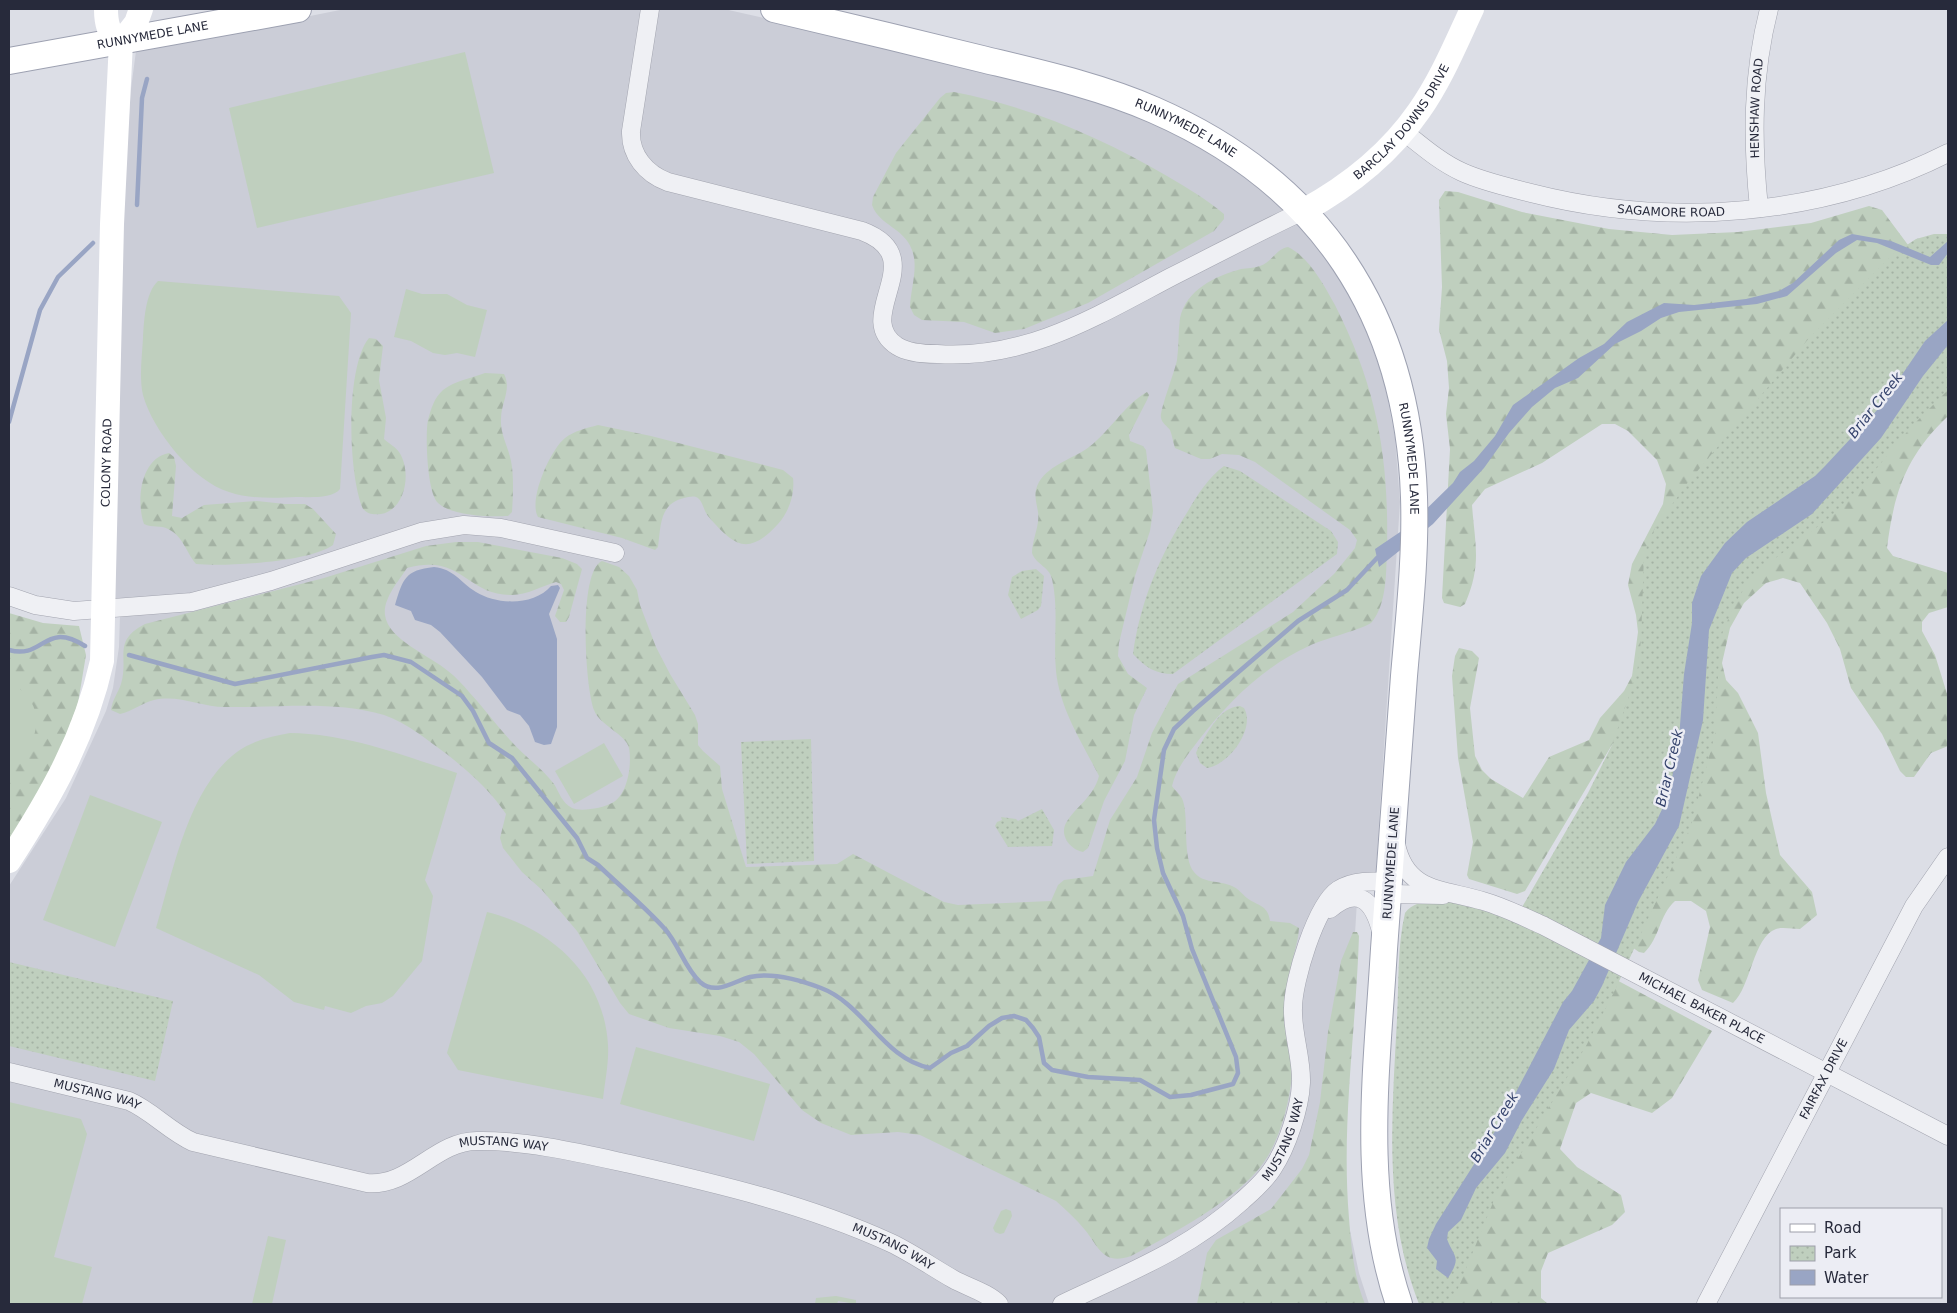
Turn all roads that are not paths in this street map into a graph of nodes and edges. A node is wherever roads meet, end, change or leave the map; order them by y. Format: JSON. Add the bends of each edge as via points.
{"nodes":[{"id":1,"x":106,"y":9,"type":"edge"},
{"id":2,"x":141,"y":9,"type":"edge"},
{"id":3,"x":298,"y":9,"type":"edge"},
{"id":4,"x":650,"y":9,"type":"edge"},
{"id":5,"x":774,"y":9,"type":"edge"},
{"id":6,"x":1472,"y":9,"type":"edge"},
{"id":7,"x":1770,"y":9,"type":"edge"},
{"id":8,"x":121,"y":42,"type":"junction"},
{"id":9,"x":9,"y":61,"type":"edge"},
{"id":10,"x":1404,"y":131,"type":"junction"},
{"id":11,"x":1948,"y":153,"type":"edge"},
{"id":12,"x":1759,"y":208,"type":"junction"},
{"id":13,"x":1303,"y":211,"type":"junction"},
{"id":14,"x":615,"y":553,"type":"dead end"},
{"id":15,"x":9,"y":596,"type":"edge"},
{"id":16,"x":103,"y":610,"type":"junction"},
{"id":17,"x":1394,"y":825,"type":"junction"},
{"id":18,"x":1948,"y":857,"type":"edge"},
{"id":19,"x":9,"y":861,"type":"edge"},
{"id":20,"x":1389,"y":888,"type":"junction"},
{"id":21,"x":1451,"y":894,"type":"junction"},
{"id":22,"x":1316,"y":924,"type":"junction"},
{"id":23,"x":1385,"y":947,"type":"junction"},
{"id":24,"x":9,"y":1072,"type":"edge"},
{"id":25,"x":1828,"y":1072,"type":"junction"},
{"id":26,"x":1948,"y":1136,"type":"edge"},
{"id":27,"x":999,"y":1304,"type":"edge"},
{"id":28,"x":1062,"y":1304,"type":"edge"},
{"id":29,"x":1399,"y":1304,"type":"edge"},
{"id":30,"x":1706,"y":1304,"type":"edge"}],
"edges":[{"from":1,"to":8,"type":"street","via":[[109,28]]},
{"from":2,"to":8,"type":"street"},
{"from":3,"to":8,"type":"main road","name":"RUNNYMEDE LANE"},
{"from":4,"to":13,"type":"street","via":[[631,131],[632,146],[640,162],[656,177],[668,182],[868,234],[890,250],[893,269],[882,317],[888,337],[902,349],[946,355],[994,352],[1039,342],[1075,327]]},
{"from":5,"to":13,"type":"main road","name":"RUNNYMEDE LANE","via":[[1058,78],[1150,108],[1242,158]]},
{"from":6,"to":10,"type":"street","name":"BARCLAY DOWNS DRIVE","via":[[1438,80]]},
{"from":7,"to":12,"type":"street","name":"HENSHAW ROAD","via":[[1759,57],[1753,109]]},
{"from":8,"to":9,"type":"main road","name":"RUNNYMEDE LANE"},
{"from":8,"to":16,"type":"street","name":"COLONY ROAD","via":[[112,224]]},
{"from":10,"to":12,"type":"street","name":"SAGAMORE ROAD","via":[[1430,153],[1463,172],[1563,201],[1667,213]]},
{"from":10,"to":13,"type":"street","name":"BARCLAY DOWNS DRIVE","via":[[1363,171]]},
{"from":11,"to":12,"type":"street","name":"SAGAMORE ROAD","via":[[1845,192]]},
{"from":13,"to":17,"type":"main road","name":"RUNNYMEDE LANE","via":[[1335,251],[1369,306],[1396,376],[1407,427],[1414,516]]},
{"from":14,"to":16,"type":"street","via":[[501,528],[441,527],[213,597]]},
{"from":15,"to":16,"type":"street","via":[[57,609]]},
{"from":16,"to":19,"type":"street","name":"COLONY ROAD","via":[[102,661],[90,707],[54,790]]},
{"from":17,"to":20,"type":"main road","name":"RUNNYMEDE LANE"},
{"from":17,"to":21,"type":"street","via":[[1405,870],[1417,881]]},
{"from":18,"to":25,"type":"street","name":"FAIRFAX DRIVE","via":[[1914,906]]},
{"from":20,"to":21,"type":"street","name":"MUSTANG WAY","via":[[1422,896]]},
{"from":20,"to":22,"type":"street","name":"MUSTANG WAY","via":[[1368,880],[1340,889],[1325,904]]},
{"from":20,"to":23,"type":"main road","name":"RUNNYMEDE LANE"},
{"from":21,"to":25,"type":"street","name":"MICHAEL BAKER PLACE","via":[[1499,906],[1566,937]]},
{"from":22,"to":23,"type":"street","via":[[1340,902],[1352,897],[1361,899],[1375,911]]},
{"from":22,"to":28,"type":"street","name":"MUSTANG WAY","via":[[1296,982],[1293,1007],[1301,1072],[1300,1096],[1281,1155],[1272,1170],[1223,1218],[1180,1248]]},
{"from":23,"to":29,"type":"main road","name":"RUNNYMEDE LANE","via":[[1375,1097],[1374,1169],[1381,1236]]},
{"from":24,"to":27,"type":"street","name":"MUSTANG WAY","via":[[129,1101],[193,1142],[367,1184],[394,1181],[440,1151],[477,1141],[552,1149],[675,1174],[776,1201],[872,1235]]},
{"from":25,"to":26,"type":"street","name":"MICHAEL BAKER PLACE"},
{"from":25,"to":30,"type":"street","name":"FAIRFAX DRIVE"}]}
